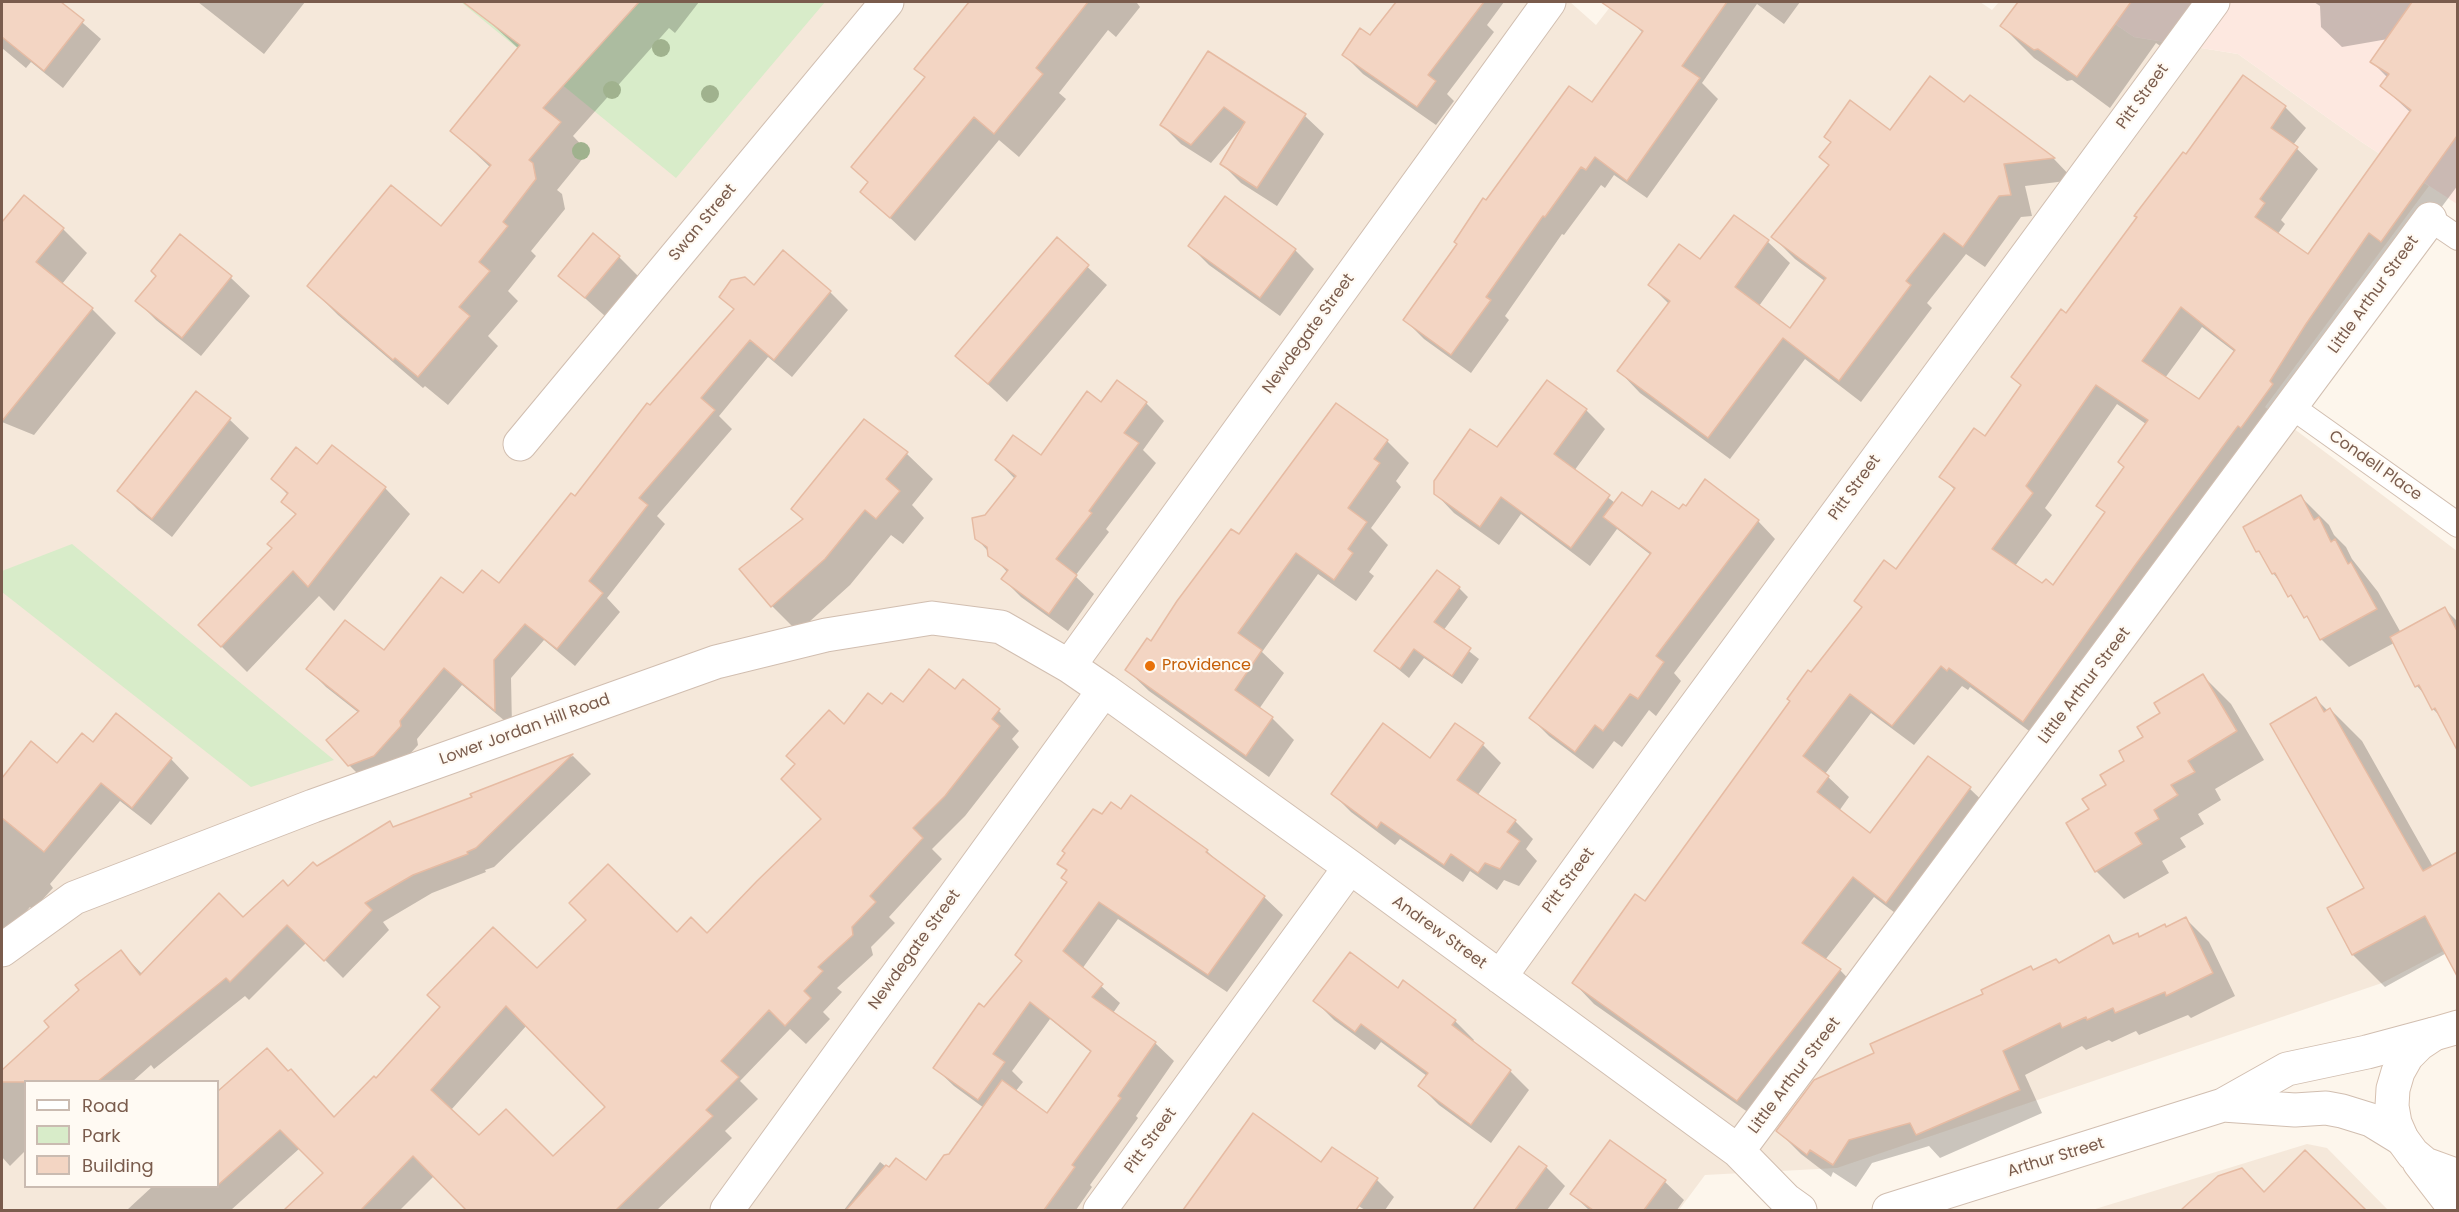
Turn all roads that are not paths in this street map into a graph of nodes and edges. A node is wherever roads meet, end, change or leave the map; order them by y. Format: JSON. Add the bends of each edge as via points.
{"nodes":[{"id":1,"x":887,"y":2,"type":"edge"},
{"id":2,"x":1549,"y":2,"type":"edge"},
{"id":3,"x":2213,"y":2,"type":"edge"},
{"id":4,"x":2430,"y":219,"type":"joint"},
{"id":5,"x":2457,"y":237,"type":"edge"},
{"id":6,"x":2292,"y":407,"type":"junction"},
{"id":7,"x":520,"y":444,"type":"dead end"},
{"id":8,"x":2457,"y":525,"type":"edge"},
{"id":9,"x":1069,"y":666,"type":"junction"},
{"id":10,"x":1104,"y":690,"type":"junction"},
{"id":11,"x":1350,"y":867,"type":"junction"},
{"id":12,"x":2,"y":950,"type":"edge"},
{"id":13,"x":1500,"y":977,"type":"junction"},
{"id":14,"x":2449,"y":1029,"type":"edge"},
{"id":15,"x":2223,"y":1106,"type":"junction"},
{"id":16,"x":2407,"y":1147,"type":"junction"},
{"id":17,"x":1738,"y":1151,"type":"junction"},
{"id":18,"x":2457,"y":1176,"type":"edge"},
{"id":19,"x":727,"y":1210,"type":"edge"},
{"id":20,"x":1100,"y":1210,"type":"edge"},
{"id":21,"x":1800,"y":1210,"type":"edge"},
{"id":22,"x":1889,"y":1210,"type":"edge"},
{"id":23,"x":2456,"y":1210,"type":"edge"}],
"edges":[{"from":1,"to":7,"type":"street","name":"Swan Street"},
{"from":2,"to":9,"type":"street","name":"Newdegate Street"},
{"from":3,"to":13,"type":"street","name":"Pitt Street"},
{"from":4,"to":5,"type":"lane"},
{"from":4,"to":6,"type":"street","name":"Little Arthur Street"},
{"from":6,"to":8,"type":"lane","name":"Condell Place"},
{"from":6,"to":17,"type":"street","name":"Little Arthur Street"},
{"from":9,"to":10,"type":"street","name":"Andrew Street"},
{"from":9,"to":12,"type":"street","name":"Lower Jordan Hill Road","via":[[1001,627],[932,618],[826,635],[716,662],[313,806],[74,898]]},
{"from":10,"to":11,"type":"street","name":"Andrew Street"},
{"from":10,"to":19,"type":"street","name":"Newdegate Street"},
{"from":11,"to":13,"type":"street","name":"Andrew Street"},
{"from":11,"to":20,"type":"street","name":"Pitt Street"},
{"from":13,"to":17,"type":"street","name":"Andrew Street"},
{"from":14,"to":15,"type":"street","name":"Arthur Street","via":[[2378,1050],[2287,1069]]},
{"from":14,"to":16,"type":"street","via":[[2420,1044],[2398,1072],[2392,1106]]},
{"from":15,"to":16,"type":"street","name":"Arthur Street","via":[[2342,1111],[2371,1120]]},
{"from":15,"to":22,"type":"street","name":"Arthur Street"},
{"from":16,"to":18,"type":"street","name":"Arthur Street","via":[[2425,1164]]},
{"from":16,"to":23,"type":"street"},
{"from":17,"to":21,"type":"street","name":"Andrew Street"}]}
